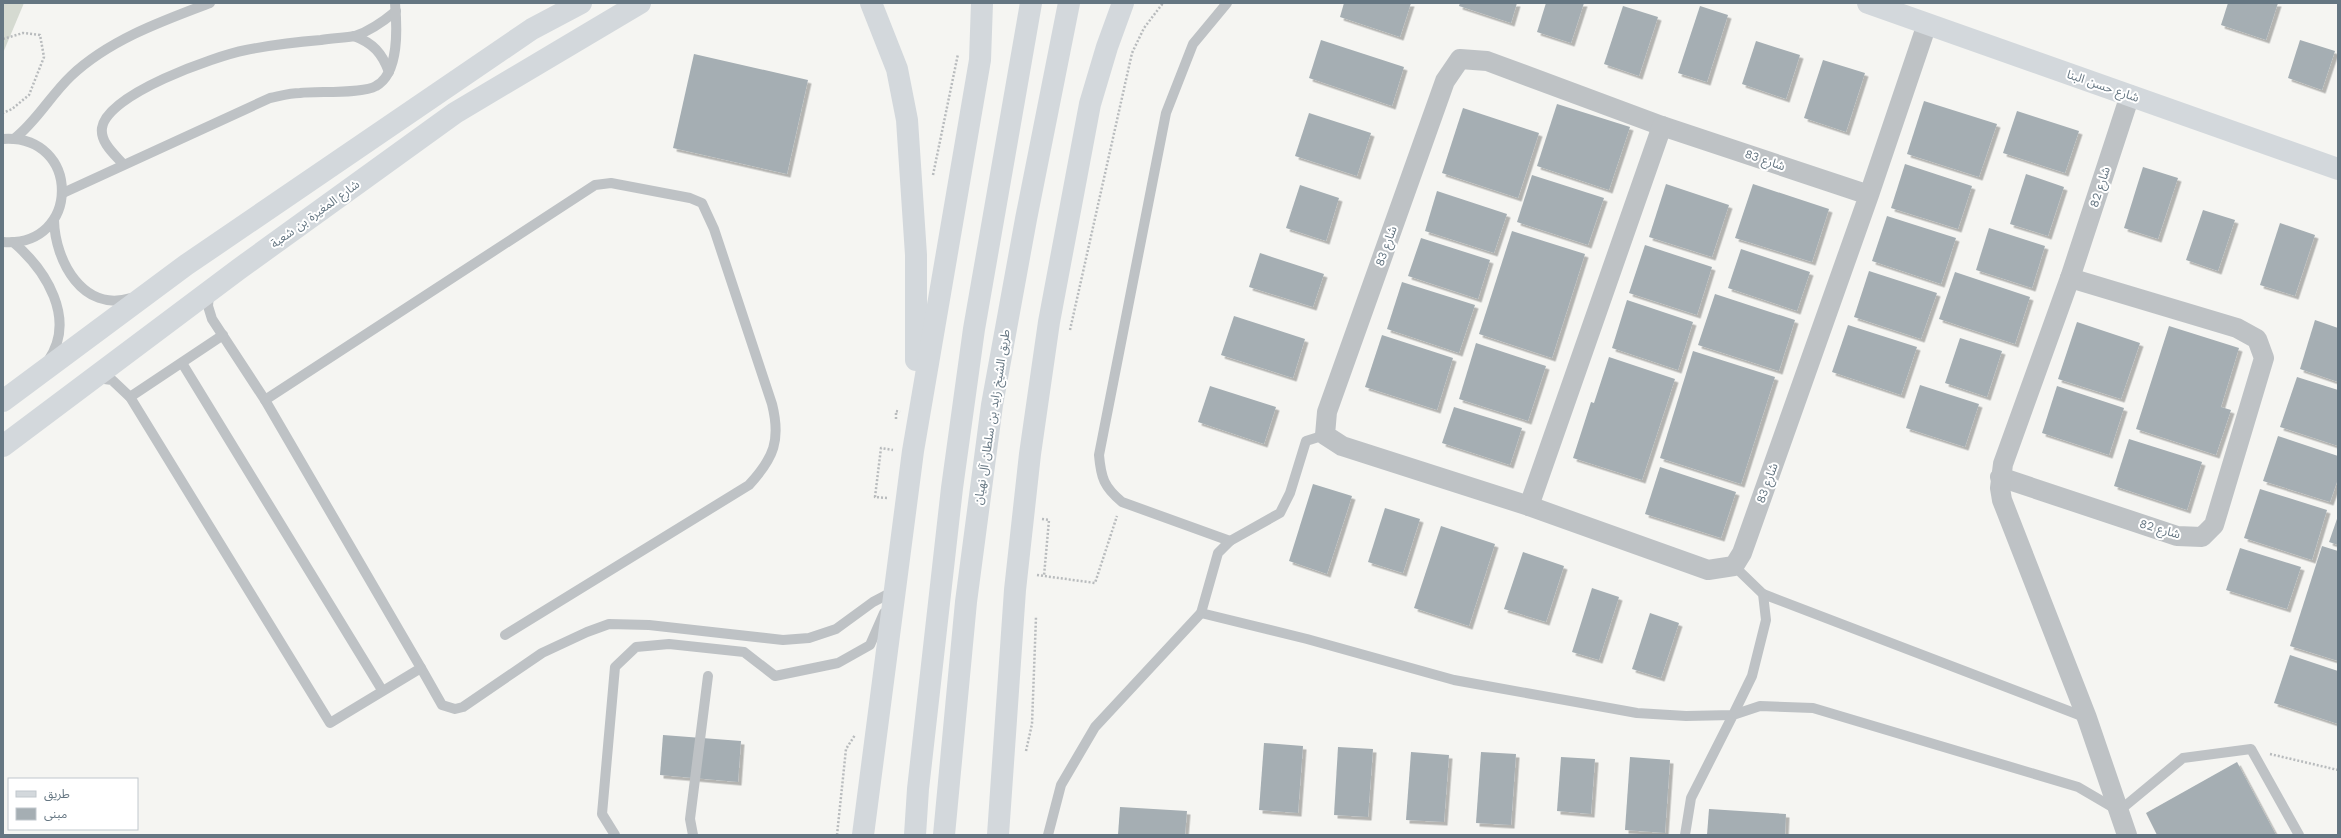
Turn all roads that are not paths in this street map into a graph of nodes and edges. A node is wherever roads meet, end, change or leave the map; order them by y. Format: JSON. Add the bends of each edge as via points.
{"nodes":[{"id":1,"x":210,"y":3,"type":"edge"},
{"id":2,"x":581,"y":3,"type":"edge"},
{"id":3,"x":640,"y":3,"type":"edge"},
{"id":4,"x":871,"y":3,"type":"edge"},
{"id":5,"x":982,"y":3,"type":"edge"},
{"id":6,"x":1031,"y":3,"type":"edge"},
{"id":7,"x":1069,"y":3,"type":"edge"},
{"id":8,"x":1123,"y":3,"type":"edge"},
{"id":9,"x":1226,"y":3,"type":"edge"},
{"id":10,"x":1868,"y":3,"type":"edge"},
{"id":11,"x":396,"y":7,"type":"edge"},
{"id":12,"x":1927,"y":24,"type":"junction"},
{"id":13,"x":354,"y":36,"type":"junction"},
{"id":14,"x":389,"y":72,"type":"junction"},
{"id":15,"x":2130,"y":95,"type":"junction"},
{"id":16,"x":1662,"y":126,"type":"junction"},
{"id":17,"x":3,"y":139,"type":"edge"},
{"id":18,"x":14,"y":139,"type":"junction"},
{"id":19,"x":123,"y":164,"type":"junction"},
{"id":20,"x":2338,"y":169,"type":"edge"},
{"id":21,"x":63,"y":193,"type":"junction"},
{"id":22,"x":1869,"y":195,"type":"junction"},
{"id":23,"x":54,"y":220,"type":"junction"},
{"id":24,"x":8,"y":242,"type":"edge"},
{"id":25,"x":186,"y":265,"type":"junction"},
{"id":26,"x":2070,"y":278,"type":"junction"},
{"id":27,"x":213,"y":289,"type":"junction"},
{"id":28,"x":223,"y":335,"type":"junction"},
{"id":29,"x":182,"y":363,"type":"junction"},
{"id":30,"x":39,"y":374,"type":"junction"},
{"id":31,"x":92,"y":378,"type":"junction"},
{"id":32,"x":130,"y":397,"type":"junction"},
{"id":33,"x":265,"y":400,"type":"junction"},
{"id":34,"x":3,"y":401,"type":"edge"},
{"id":35,"x":1326,"y":435,"type":"junction"},
{"id":36,"x":3,"y":446,"type":"edge"},
{"id":37,"x":903,"y":450,"type":"junction"},
{"id":38,"x":2000,"y":477,"type":"junction"},
{"id":39,"x":1529,"y":506,"type":"junction"},
{"id":40,"x":1230,"y":541,"type":"junction"},
{"id":41,"x":1734,"y":566,"type":"junction"},
{"id":42,"x":894,"y":591,"type":"junction"},
{"id":43,"x":1763,"y":594,"type":"junction"},
{"id":44,"x":1202,"y":613,"type":"junction"},
{"id":45,"x":506,"y":635,"type":"dead end"},
{"id":46,"x":420,"y":668,"type":"junction"},
{"id":47,"x":708,"y":676,"type":"dead end"},
{"id":48,"x":382,"y":690,"type":"junction"},
{"id":49,"x":1733,"y":715,"type":"junction"},
{"id":50,"x":2087,"y":718,"type":"junction"},
{"id":51,"x":918,"y":789,"type":"junction"},
{"id":52,"x":2119,"y":811,"type":"junction"},
{"id":53,"x":944,"y":834,"type":"edge"},
{"id":54,"x":615,"y":835,"type":"edge"},
{"id":55,"x":693,"y":835,"type":"edge"},
{"id":56,"x":864,"y":835,"type":"edge"},
{"id":57,"x":911,"y":835,"type":"edge"},
{"id":58,"x":915,"y":835,"type":"edge"},
{"id":59,"x":998,"y":835,"type":"edge"},
{"id":60,"x":1048,"y":835,"type":"edge"},
{"id":61,"x":1685,"y":835,"type":"edge"},
{"id":62,"x":2127,"y":835,"type":"edge"},
{"id":63,"x":2299,"y":835,"type":"edge"}],
"edges":[{"from":1,"to":18,"type":"lane","via":[[148,28],[88,61],[56,92],[30,126]]},
{"from":2,"to":25,"type":"main road","via":[[532,29]]},
{"from":3,"to":27,"type":"main road","name":"شارع المغيرة بن شعبة","via":[[455,113]]},
{"from":4,"to":37,"type":"main road","via":[[897,69],[906,120],[916,255],[917,331]]},
{"from":5,"to":37,"type":"main road","via":[[980,60]]},
{"from":6,"to":51,"type":"main road","via":[[974,329],[952,488]]},
{"from":7,"to":53,"type":"main road","name":"طريق الشيخ زايد بن سلطان آل نهيان","via":[[992,405],[966,602]]},
{"from":8,"to":59,"type":"main road","via":[[1106,47],[1090,104],[1049,322],[1030,454],[1015,590]]},
{"from":9,"to":40,"type":"lane","via":[[1192,44],[1166,113],[1099,455],[1100,472],[1108,491],[1122,502]]},
{"from":10,"to":12,"type":"main road","name":"شارع حسن البنا"},
{"from":11,"to":13,"type":"lane","via":[[376,26]]},
{"from":11,"to":14,"type":"lane","via":[[395,50]]},
{"from":12,"to":15,"type":"main road","name":"شارع حسن البنا"},
{"from":12,"to":22,"type":"street","name":"شارع 83"},
{"from":13,"to":14,"type":"lane","via":[[376,47]]},
{"from":13,"to":19,"type":"lane","via":[[239,51],[168,76],[138,92],[108,113],[102,129],[106,145]]},
{"from":14,"to":19,"type":"lane","via":[[376,86],[365,90],[298,93],[270,98]]},
{"from":15,"to":20,"type":"main road","name":"شارع حسن البنا"},
{"from":15,"to":26,"type":"street","name":"شارع 82"},
{"from":16,"to":22,"type":"street","name":"شارع 83"},
{"from":16,"to":35,"type":"street","name":"شارع 83","via":[[1486,61],[1460,58],[1445,81],[1327,412]]},
{"from":16,"to":39,"type":"street"},
{"from":17,"to":18,"type":"lane"},
{"from":18,"to":21,"type":"lane","via":[[27,141],[49,156],[57,166],[62,179]]},
{"from":19,"to":21,"type":"lane"},
{"from":21,"to":23,"type":"lane"},
{"from":22,"to":41,"type":"street","name":"شارع 83","via":[[1745,546]]},
{"from":23,"to":24,"type":"lane","via":[[36,236]]},
{"from":23,"to":25,"type":"lane","via":[[58,249],[66,266],[82,288],[92,296],[105,301],[131,299]]},
{"from":24,"to":30,"type":"lane","via":[[38,267],[59,311],[57,342],[51,357]]},
{"from":25,"to":30,"type":"main road"},
{"from":26,"to":38,"type":"street","name":"شارع 82"},
{"from":26,"to":38,"type":"street","name":"شارع 82","via":[[2237,328],[2258,339],[2264,358],[2214,525],[2202,537],[2177,536]]},
{"from":27,"to":28,"type":"lane","via":[[208,295],[208,306],[212,319]]},
{"from":27,"to":31,"type":"main road","name":"شارع المغيرة بن شعبة"},
{"from":28,"to":29,"type":"lane"},
{"from":28,"to":33,"type":"lane"},
{"from":29,"to":32,"type":"lane"},
{"from":29,"to":48,"type":"lane"},
{"from":30,"to":34,"type":"main road"},
{"from":31,"to":32,"type":"lane","via":[[112,380]]},
{"from":31,"to":36,"type":"main road","name":"شارع المغيرة بن شعبة"},
{"from":32,"to":48,"type":"lane","via":[[330,723]]},
{"from":33,"to":45,"type":"lane","via":[[596,185],[611,183],[690,198],[702,203],[714,229],[772,404],[775,416],[773,452],[766,467],[749,485]]},
{"from":33,"to":46,"type":"lane"},
{"from":35,"to":39,"type":"street","via":[[1342,446]]},
{"from":35,"to":40,"type":"lane","via":[[1306,441],[1290,493],[1280,513]]},
{"from":37,"to":42,"type":"main road"},
{"from":38,"to":50,"type":"street","via":[[2002,500]]},
{"from":39,"to":41,"type":"street","via":[[1708,570]]},
{"from":40,"to":44,"type":"lane","via":[[1218,553]]},
{"from":41,"to":43,"type":"lane"},
{"from":42,"to":46,"type":"lane","via":[[873,602],[836,629],[809,638],[783,640],[649,624],[609,624],[542,653],[462,707],[455,709],[442,705]]},
{"from":42,"to":54,"type":"lane","via":[[870,645],[838,663],[775,676],[744,652],[669,644],[636,647],[615,667],[602,814]]},
{"from":42,"to":56,"type":"main road"},
{"from":43,"to":49,"type":"lane","via":[[1765,627],[1752,676]]},
{"from":43,"to":50,"type":"lane"},
{"from":44,"to":49,"type":"lane","via":[[1454,680],[1637,713]]},
{"from":44,"to":60,"type":"lane","via":[[1095,727],[1061,785]]},
{"from":46,"to":48,"type":"lane"},
{"from":47,"to":55,"type":"lane","via":[[690,819]]},
{"from":49,"to":52,"type":"lane","via":[[1760,706],[1813,708],[2078,787]]},
{"from":49,"to":61,"type":"lane","via":[[1691,798]]},
{"from":50,"to":52,"type":"street"},
{"from":51,"to":57,"type":"main road"},
{"from":51,"to":58,"type":"main road"},
{"from":52,"to":62,"type":"street"},
{"from":52,"to":63,"type":"lane","via":[[2183,758],[2251,749]]}]}
